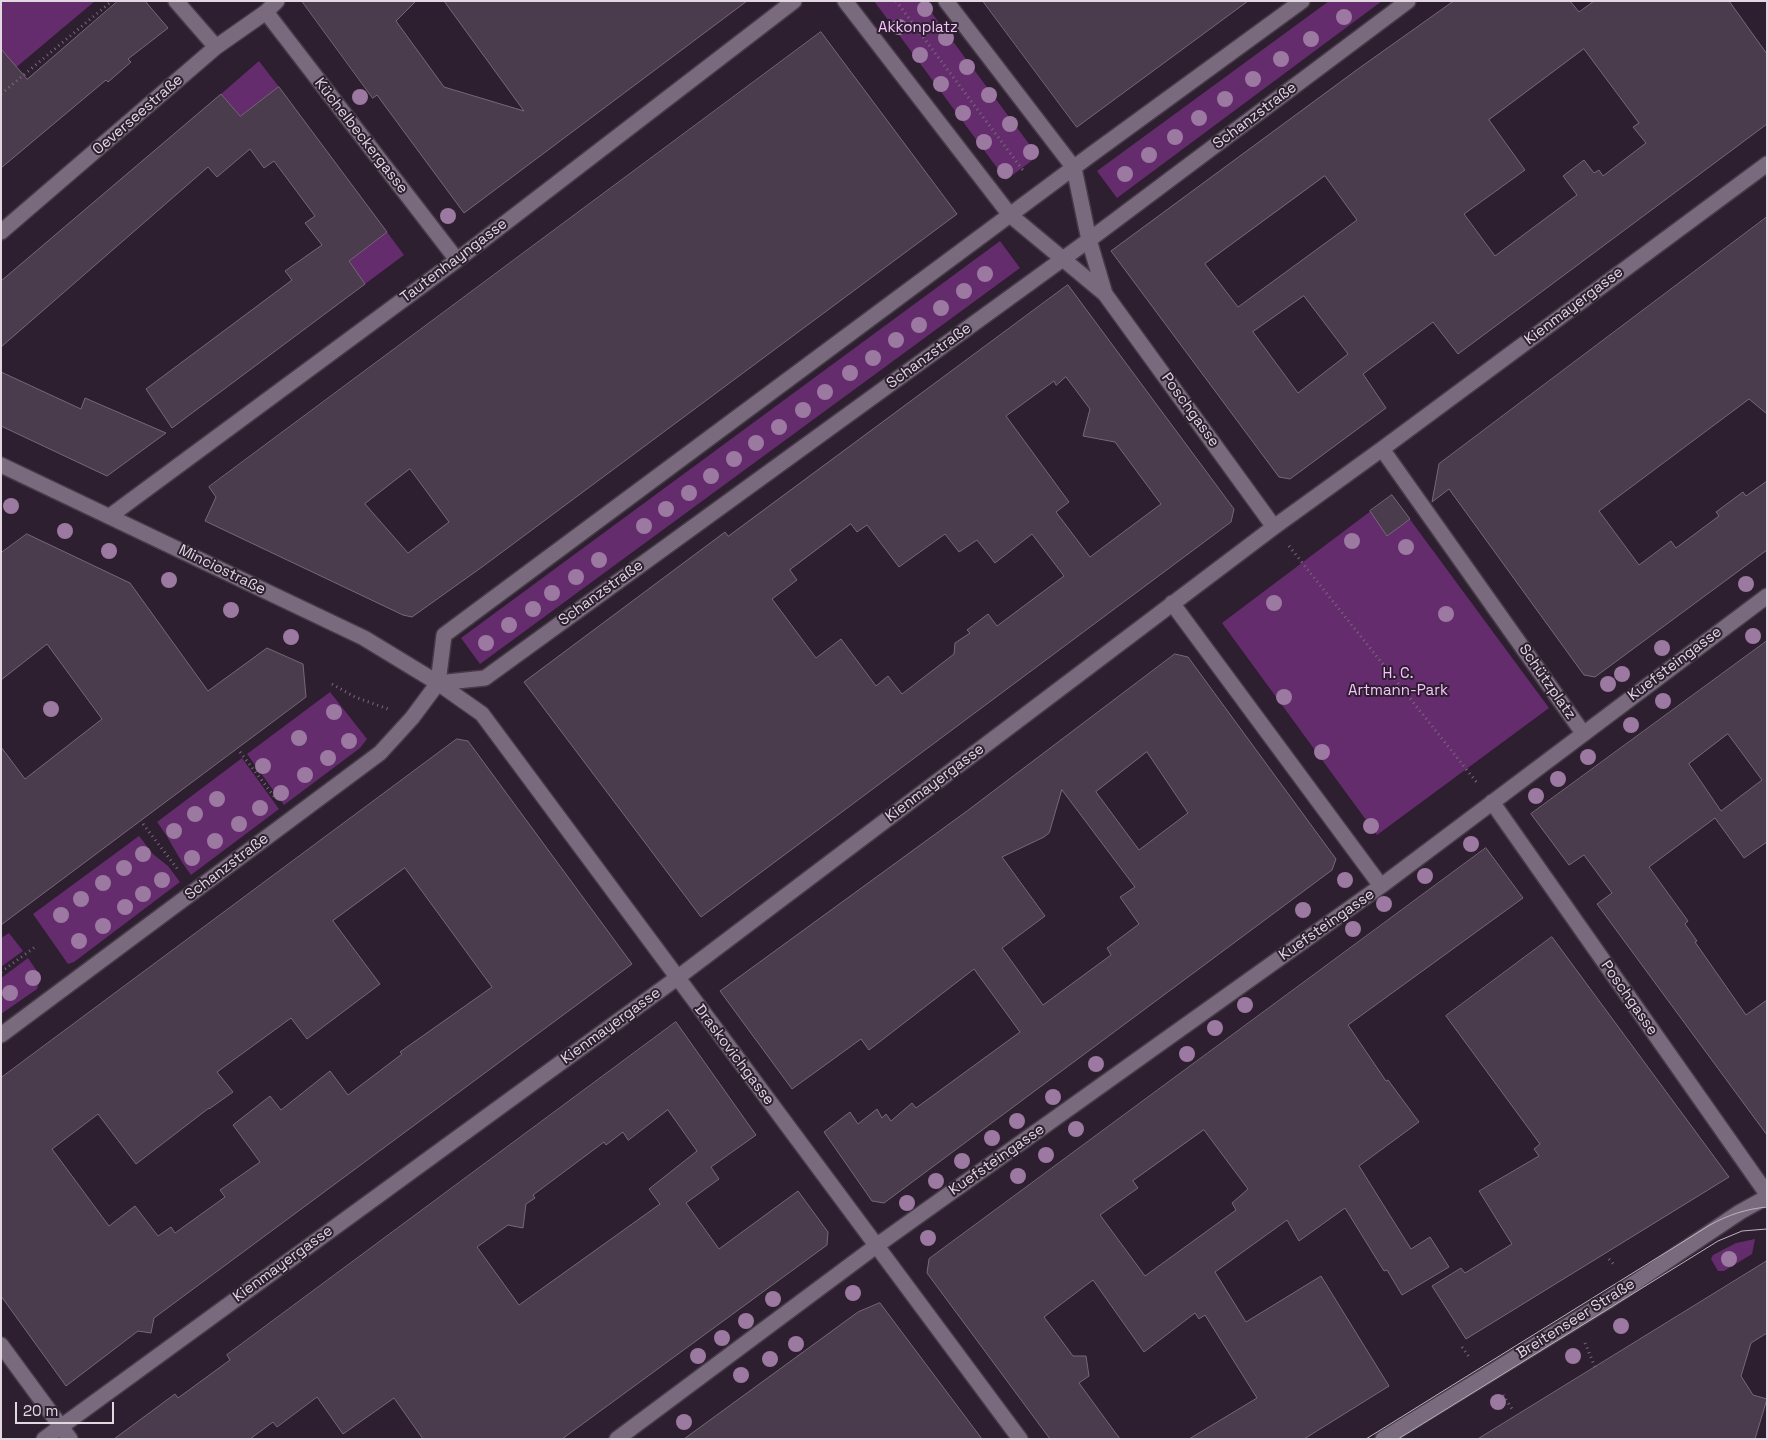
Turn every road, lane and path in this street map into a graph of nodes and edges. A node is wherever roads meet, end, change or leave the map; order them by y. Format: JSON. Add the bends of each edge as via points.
{"nodes":[{"id":1,"x":112,"y":1,"type":"edge"},
{"id":2,"x":176,"y":1,"type":"edge"},
{"id":3,"x":277,"y":1,"type":"edge"},
{"id":4,"x":794,"y":1,"type":"edge"},
{"id":5,"x":845,"y":1,"type":"edge"},
{"id":6,"x":896,"y":1,"type":"edge"},
{"id":7,"x":946,"y":1,"type":"edge"},
{"id":8,"x":1302,"y":1,"type":"edge"},
{"id":9,"x":1408,"y":1,"type":"edge"},
{"id":10,"x":266,"y":12,"type":"junction"},
{"id":11,"x":216,"y":48,"type":"junction"},
{"id":12,"x":1,"y":94,"type":"edge"},
{"id":13,"x":1767,"y":164,"type":"edge"},
{"id":14,"x":1074,"y":168,"type":"junction"},
{"id":15,"x":1040,"y":193,"type":"junction"},
{"id":16,"x":1010,"y":215,"type":"junction"},
{"id":17,"x":1,"y":232,"type":"edge"},
{"id":18,"x":1089,"y":240,"type":"junction"},
{"id":19,"x":1063,"y":259,"type":"junction"},
{"id":20,"x":457,"y":260,"type":"junction"},
{"id":21,"x":1105,"y":294,"type":"junction"},
{"id":22,"x":1382,"y":449,"type":"junction"},
{"id":23,"x":1,"y":464,"type":"edge"},
{"id":24,"x":110,"y":516,"type":"junction"},
{"id":25,"x":1274,"y":527,"type":"junction"},
{"id":26,"x":1767,"y":596,"type":"edge"},
{"id":27,"x":1172,"y":603,"type":"junction"},
{"id":28,"x":438,"y":683,"type":"junction"},
{"id":29,"x":332,"y":684,"type":"dead end"},
{"id":30,"x":412,"y":718,"type":"junction"},
{"id":31,"x":1583,"y":733,"type":"junction"},
{"id":32,"x":240,"y":752,"type":"dead end"},
{"id":33,"x":1492,"y":802,"type":"junction"},
{"id":34,"x":291,"y":820,"type":"junction"},
{"id":35,"x":143,"y":824,"type":"dead end"},
{"id":36,"x":1381,"y":886,"type":"junction"},
{"id":37,"x":195,"y":892,"type":"junction"},
{"id":38,"x":35,"y":947,"type":"dead end"},
{"id":39,"x":1,"y":972,"type":"edge"},
{"id":40,"x":677,"y":978,"type":"junction"},
{"id":41,"x":1,"y":1035,"type":"edge"},
{"id":42,"x":1767,"y":1195,"type":"edge"},
{"id":43,"x":876,"y":1246,"type":"junction"},
{"id":44,"x":1584,"y":1342,"type":"dead end"},
{"id":45,"x":1,"y":1345,"type":"edge"},
{"id":46,"x":1595,"y":1367,"type":"dead end"},
{"id":47,"x":1503,"y":1393,"type":"dead end"},
{"id":48,"x":1512,"y":1409,"type":"dead end"},
{"id":49,"x":60,"y":1426,"type":"junction"},
{"id":50,"x":44,"y":1439,"type":"edge"},
{"id":51,"x":70,"y":1439,"type":"edge"},
{"id":52,"x":617,"y":1439,"type":"edge"},
{"id":53,"x":1020,"y":1439,"type":"edge"},
{"id":54,"x":1383,"y":1439,"type":"edge"}],
"edges":[{"from":1,"to":12,"type":"path"},
{"from":2,"to":11,"type":"street"},
{"from":3,"to":10,"type":"street","name":"Oeverseestraße"},
{"from":4,"to":20,"type":"street","name":"Tautenhayngasse"},
{"from":5,"to":16,"type":"street"},
{"from":6,"to":15,"type":"path"},
{"from":7,"to":14,"type":"street"},
{"from":8,"to":14,"type":"street","name":"Schanzstraße"},
{"from":9,"to":18,"type":"street","name":"Schanzstraße"},
{"from":10,"to":11,"type":"street","name":"Oeverseestraße"},
{"from":10,"to":20,"type":"street","name":"Küchelbeckergasse"},
{"from":11,"to":17,"type":"street","name":"Oeverseestraße"},
{"from":13,"to":22,"type":"street","name":"Kienmayergasse"},
{"from":14,"to":15,"type":"street","name":"Schanzstraße"},
{"from":14,"to":18,"type":"street"},
{"from":15,"to":16,"type":"street","name":"Schanzstraße"},
{"from":16,"to":19,"type":"street"},
{"from":16,"to":28,"type":"street","name":"Schanzstraße","via":[[444,635]]},
{"from":18,"to":19,"type":"street","name":"Schanzstraße"},
{"from":18,"to":21,"type":"street"},
{"from":19,"to":21,"type":"street"},
{"from":19,"to":28,"type":"street","name":"Schanzstraße","via":[[485,678]]},
{"from":20,"to":24,"type":"street","name":"Tautenhayngasse"},
{"from":21,"to":25,"type":"street","name":"Poschgasse"},
{"from":22,"to":25,"type":"street"},
{"from":22,"to":31,"type":"street","name":"Schützplatz"},
{"from":23,"to":24,"type":"street","name":"Minciostraße"},
{"from":24,"to":28,"type":"street","name":"Minciostraße","via":[[364,638]]},
{"from":25,"to":27,"type":"street"},
{"from":25,"to":33,"type":"path"},
{"from":26,"to":31,"type":"street","name":"Kuefsteingasse"},
{"from":27,"to":36,"type":"street"},
{"from":27,"to":40,"type":"street","name":"Kienmayergasse"},
{"from":28,"to":30,"type":"street","name":"Schanzstraße"},
{"from":28,"to":40,"type":"street","name":"Draskovichgasse","via":[[482,714]]},
{"from":29,"to":30,"type":"path","via":[[355,697]]},
{"from":30,"to":34,"type":"street","name":"Schanzstraße","via":[[380,753]]},
{"from":31,"to":33,"type":"street","name":"Schützplatz"},
{"from":32,"to":34,"type":"path"},
{"from":33,"to":36,"type":"street","name":"Schützplatz"},
{"from":33,"to":42,"type":"street","name":"Poschgasse"},
{"from":34,"to":37,"type":"street","name":"Schanzstraße"},
{"from":35,"to":37,"type":"path"},
{"from":36,"to":43,"type":"street","name":"Kuefsteingasse"},
{"from":37,"to":41,"type":"street","name":"Schanzstraße"},
{"from":38,"to":39,"type":"path"},
{"from":40,"to":43,"type":"street","name":"Draskovichgasse"},
{"from":40,"to":49,"type":"street","name":"Kienmayergasse"},
{"from":42,"to":54,"type":"street","name":"Breitenseer Straße","via":[[1609,1300]]},
{"from":43,"to":52,"type":"street","name":"Kuefsteingasse"},
{"from":43,"to":53,"type":"street","name":"Draskovichgasse"},
{"from":44,"to":46,"type":"path"},
{"from":45,"to":49,"type":"street"},
{"from":47,"to":48,"type":"path"},
{"from":49,"to":50,"type":"street","name":"Kienmayergasse"},
{"from":49,"to":51,"type":"street"}]}
